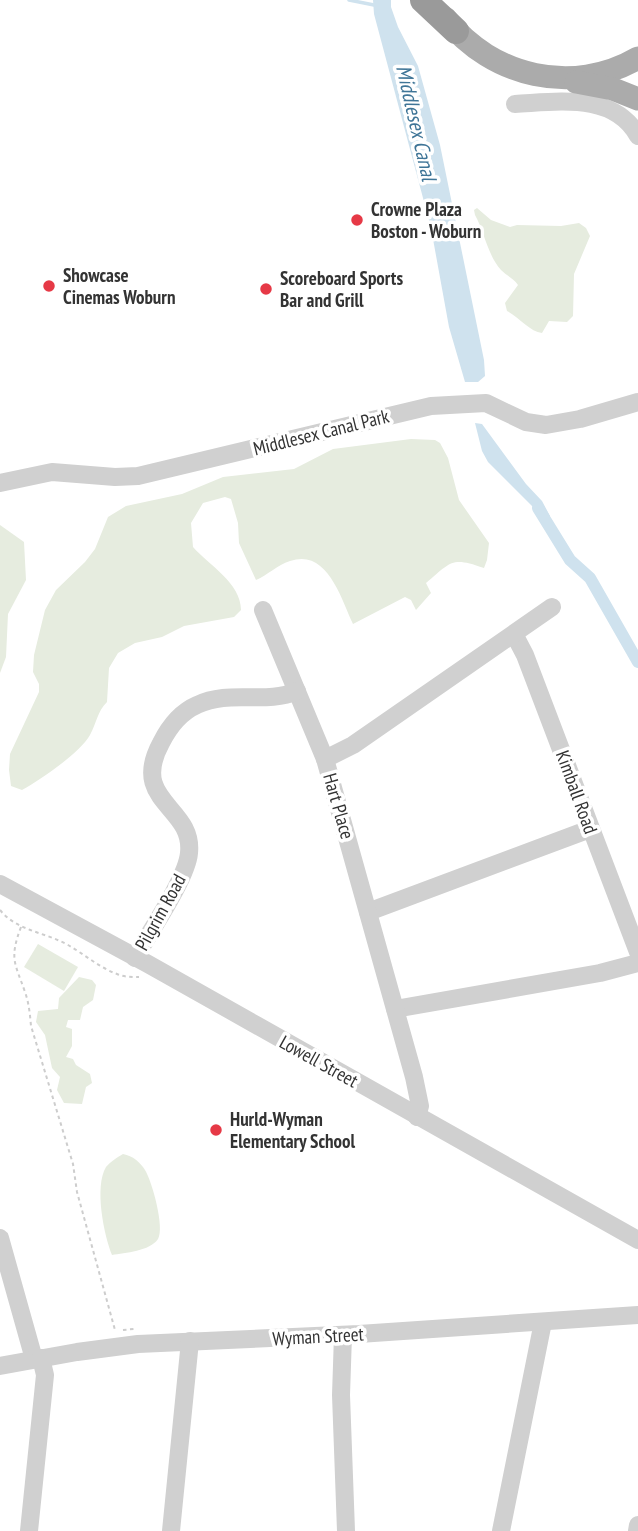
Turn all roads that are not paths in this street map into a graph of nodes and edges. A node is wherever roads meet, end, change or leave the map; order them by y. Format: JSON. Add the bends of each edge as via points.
{"nodes":[{"id":1,"x":423,"y":0,"type":"edge"},
{"id":2,"x":433,"y":0,"type":"edge"},
{"id":3,"x":456,"y":31,"type":"junction"},
{"id":4,"x":638,"y":58,"type":"edge"},
{"id":5,"x":545,"y":77,"type":"junction"},
{"id":6,"x":638,"y":99,"type":"edge"},
{"id":7,"x":515,"y":104,"type":"dead end"},
{"id":8,"x":638,"y":136,"type":"edge"},
{"id":9,"x":638,"y":402,"type":"edge"},
{"id":10,"x":0,"y":483,"type":"edge"},
{"id":11,"x":552,"y":607,"type":"dead end"},
{"id":12,"x":263,"y":610,"type":"dead end"},
{"id":13,"x":514,"y":634,"type":"junction"},
{"id":14,"x":297,"y":691,"type":"junction"},
{"id":15,"x":325,"y":759,"type":"junction"},
{"id":16,"x":590,"y":829,"type":"junction"},
{"id":17,"x":0,"y":884,"type":"edge"},
{"id":18,"x":368,"y":912,"type":"junction"},
{"id":19,"x":638,"y":951,"type":"edge"},
{"id":20,"x":638,"y":963,"type":"edge"},
{"id":21,"x":139,"y":964,"type":"junction"},
{"id":22,"x":395,"y":1009,"type":"junction"},
{"id":23,"x":417,"y":1117,"type":"junction"},
{"id":24,"x":0,"y":1238,"type":"edge"},
{"id":25,"x":638,"y":1240,"type":"edge"},
{"id":26,"x":638,"y":1315,"type":"edge"},
{"id":27,"x":543,"y":1322,"type":"junction"},
{"id":28,"x":343,"y":1335,"type":"junction"},
{"id":29,"x":190,"y":1341,"type":"junction"},
{"id":30,"x":38,"y":1359,"type":"junction"},
{"id":31,"x":0,"y":1366,"type":"edge"},
{"id":32,"x":638,"y":1525,"type":"edge"},
{"id":33,"x":29,"y":1531,"type":"edge"},
{"id":34,"x":171,"y":1531,"type":"edge"},
{"id":35,"x":345,"y":1531,"type":"edge"},
{"id":36,"x":501,"y":1531,"type":"edge"},
{"id":37,"x":637,"y":1531,"type":"edge"}],
"edges":[{"from":1,"to":3,"type":"highway"},
{"from":2,"to":3,"type":"main road"},
{"from":3,"to":5,"type":"main road","via":[[498,62]]},
{"from":4,"to":5,"type":"main road","via":[[596,74]]},
{"from":5,"to":6,"type":"main road","via":[[604,86]]},
{"from":7,"to":8,"type":"street","via":[[594,104],[622,116]]},
{"from":9,"to":10,"type":"street","name":"Middlesex Canal Park","via":[[546,425],[526,422],[486,403],[431,406],[138,476],[52,472]]},
{"from":11,"to":13,"type":"street","name":"Hart Place"},
{"from":12,"to":14,"type":"street"},
{"from":13,"to":15,"type":"street","name":"Hart Place","via":[[354,745]]},
{"from":13,"to":16,"type":"street","name":"Kimball Road"},
{"from":14,"to":15,"type":"street"},
{"from":14,"to":21,"type":"street","name":"Pilgrim Road","via":[[280,697],[205,701],[181,716],[164,737],[153,759],[153,782],[159,797],[186,829],[189,854]]},
{"from":15,"to":18,"type":"street","name":"Hart Place"},
{"from":16,"to":18,"type":"street"},
{"from":16,"to":19,"type":"street","name":"Kimball Road"},
{"from":17,"to":21,"type":"street","name":"Lowell Street"},
{"from":18,"to":22,"type":"street","name":"Hart Place"},
{"from":20,"to":22,"type":"street"},
{"from":21,"to":23,"type":"street","name":"Lowell Street"},
{"from":22,"to":23,"type":"street","name":"Hart Place","via":[[419,1101]]},
{"from":23,"to":25,"type":"street","name":"Lowell Street"},
{"from":24,"to":30,"type":"street"},
{"from":26,"to":27,"type":"street","name":"Wyman Street"},
{"from":27,"to":28,"type":"street","name":"Wyman Street"},
{"from":27,"to":36,"type":"street"},
{"from":28,"to":29,"type":"street","name":"Wyman Street"},
{"from":28,"to":35,"type":"street"},
{"from":29,"to":30,"type":"street","name":"Wyman Street","via":[[109,1347]]},
{"from":29,"to":34,"type":"street"},
{"from":30,"to":31,"type":"street","name":"Wyman Street"},
{"from":30,"to":33,"type":"street","via":[[44,1378]]},
{"from":32,"to":37,"type":"street"}]}
